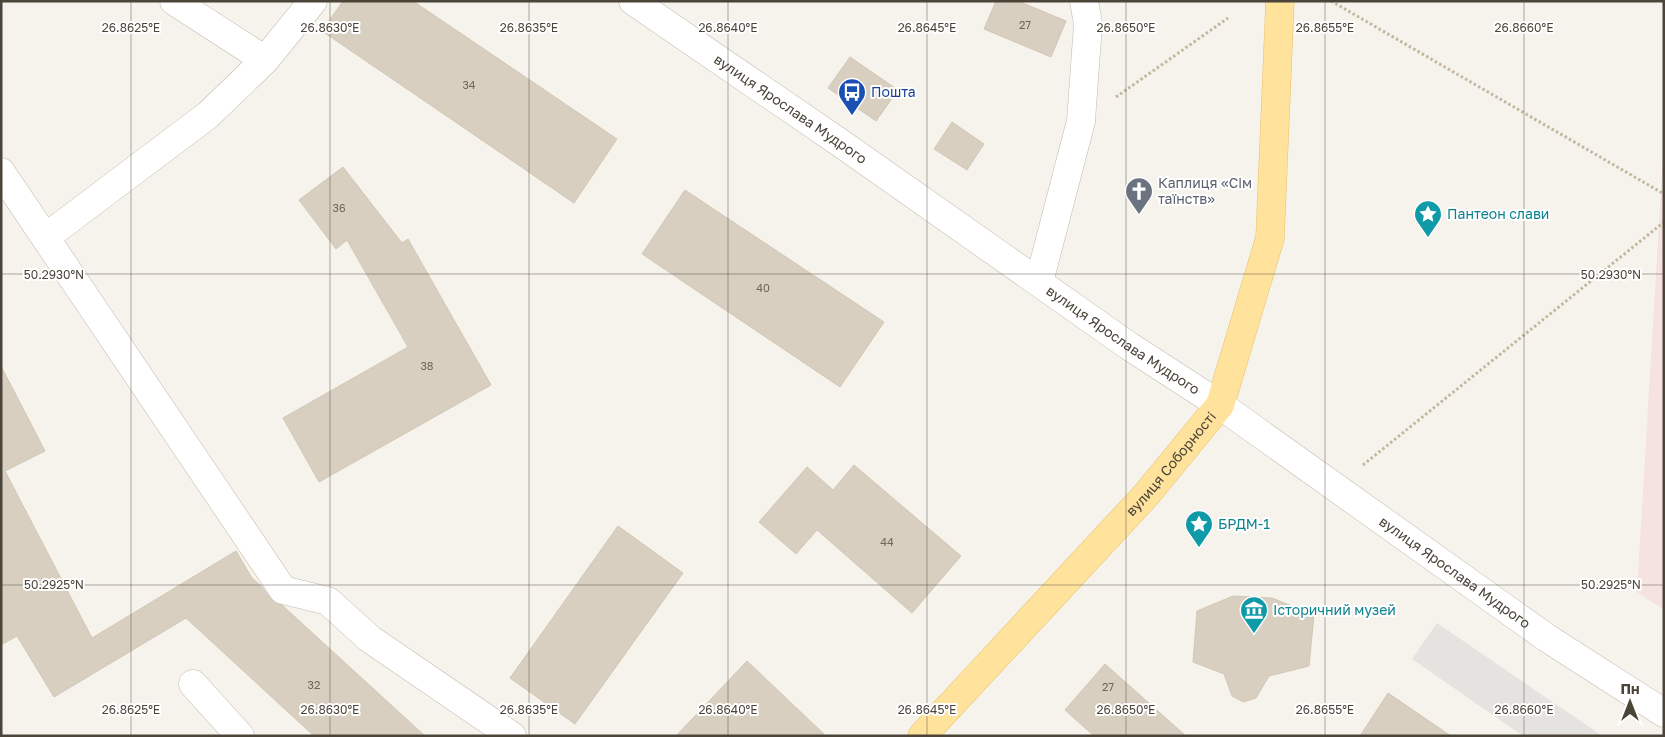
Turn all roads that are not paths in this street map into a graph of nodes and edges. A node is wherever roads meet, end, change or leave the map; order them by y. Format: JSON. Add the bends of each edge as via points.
{"nodes":[{"id":1,"x":174,"y":1,"type":"edge"},
{"id":2,"x":313,"y":1,"type":"edge"},
{"id":3,"x":633,"y":1,"type":"edge"},
{"id":4,"x":1084,"y":1,"type":"edge"},
{"id":5,"x":1280,"y":1,"type":"edge"},
{"id":6,"x":265,"y":60,"type":"junction"},
{"id":7,"x":1,"y":172,"type":"edge"},
{"id":8,"x":46,"y":237,"type":"junction"},
{"id":9,"x":1039,"y":282,"type":"junction"},
{"id":10,"x":1220,"y":405,"type":"junction"},
{"id":11,"x":193,"y":684,"type":"dead end"},
{"id":12,"x":1664,"y":713,"type":"edge"},
{"id":13,"x":240,"y":736,"type":"edge"},
{"id":14,"x":512,"y":736,"type":"edge"},
{"id":15,"x":922,"y":736,"type":"edge"}],
"edges":[{"from":1,"to":6,"type":"street"},
{"from":2,"to":6,"type":"street"},
{"from":3,"to":9,"type":"street","name":"вулиця Ярослава Мудрого"},
{"from":4,"to":9,"type":"street","via":[[1088,24],[1081,121]]},
{"from":5,"to":10,"type":"main road","name":"вулиця Соборності","via":[[1270,238]]},
{"from":6,"to":8,"type":"street","via":[[208,115]]},
{"from":7,"to":8,"type":"street"},
{"from":8,"to":14,"type":"street","via":[[282,590],[328,601],[370,639]]},
{"from":9,"to":10,"type":"street","name":"вулиця Ярослава Мудрого"},
{"from":10,"to":12,"type":"street","name":"вулиця Ярослава Мудрого","via":[[1547,638]]},
{"from":10,"to":15,"type":"main road","name":"вулиця Соборності","via":[[1146,495]]},
{"from":11,"to":13,"type":"street"}]}
